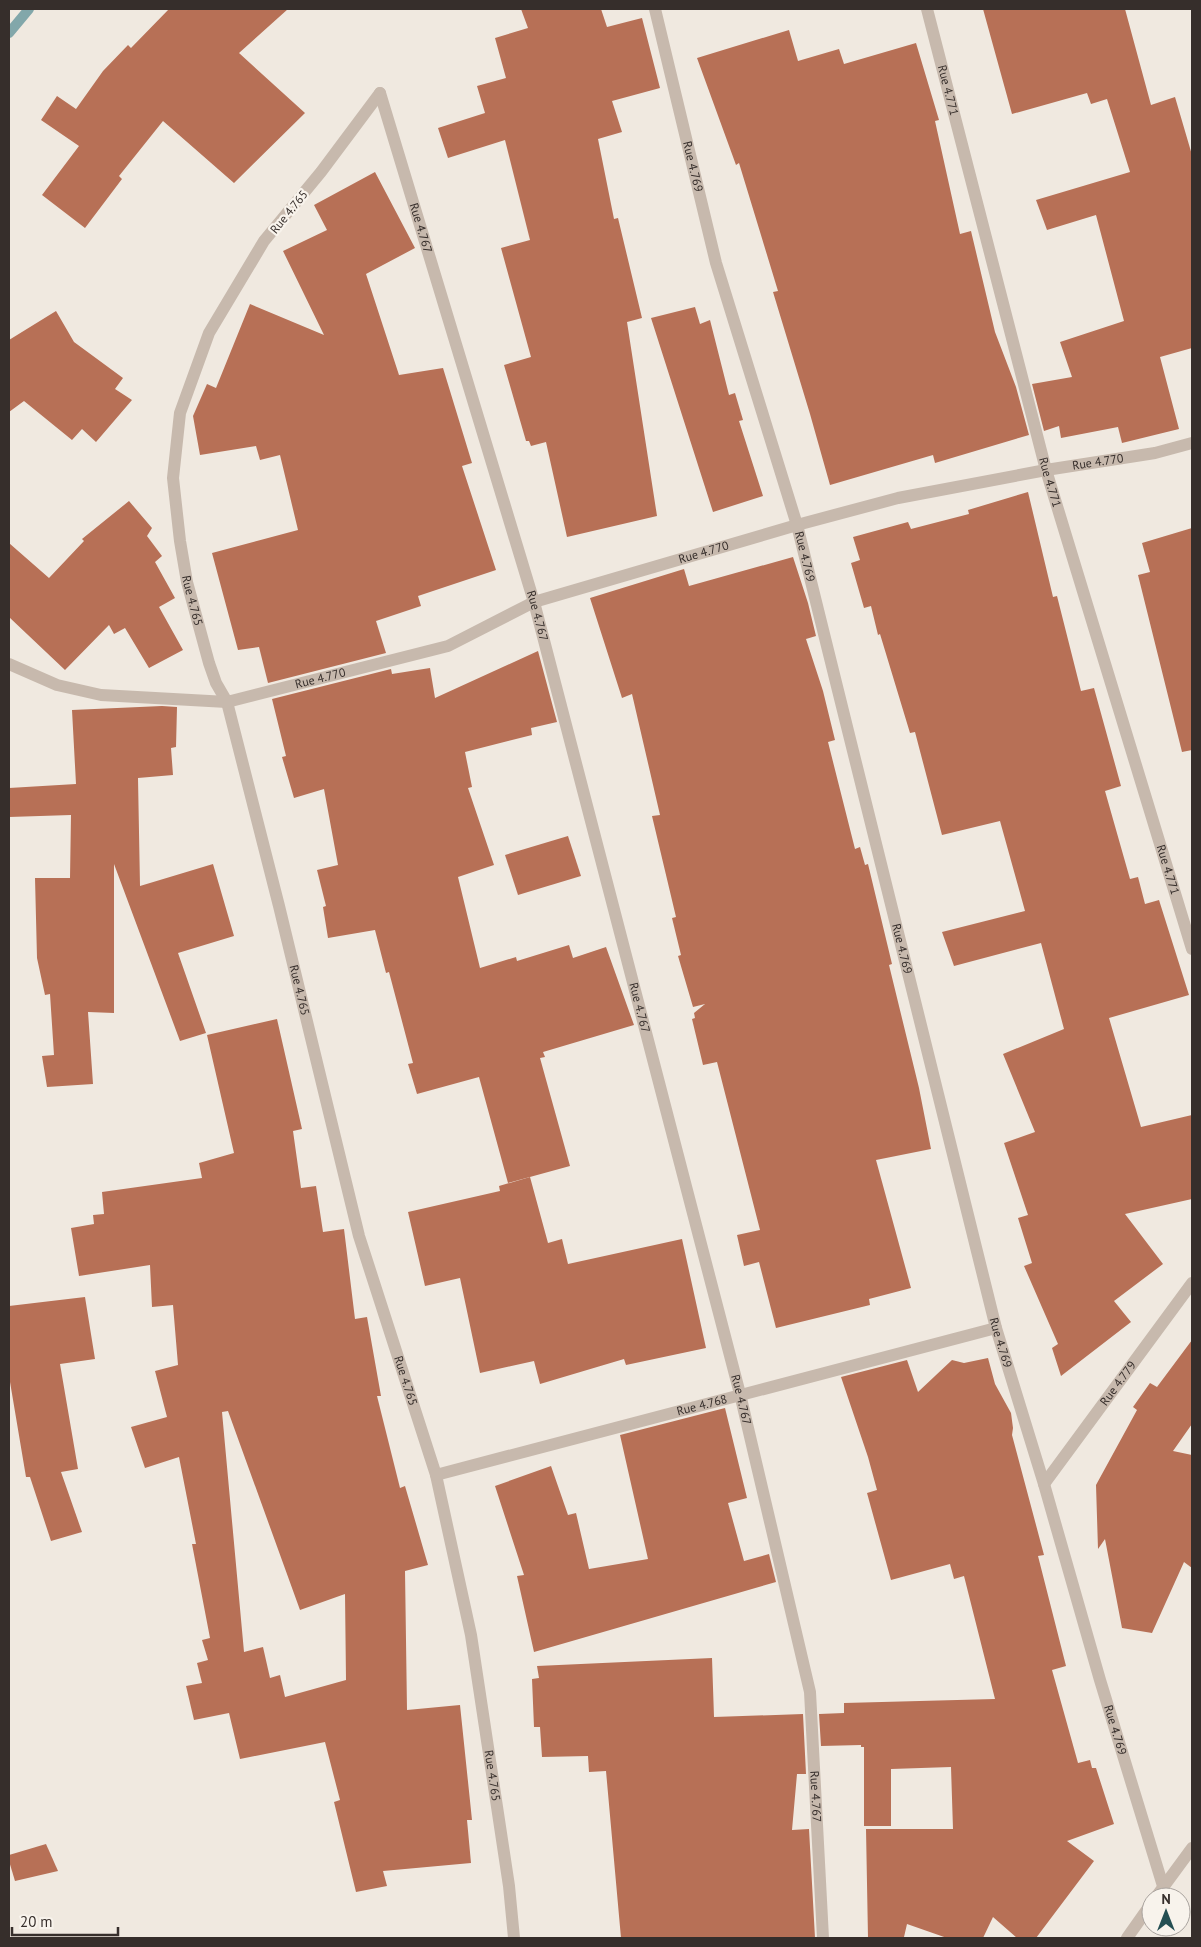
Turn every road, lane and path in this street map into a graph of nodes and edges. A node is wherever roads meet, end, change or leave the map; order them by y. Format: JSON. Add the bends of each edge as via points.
{"nodes":[{"id":1,"x":655,"y":9,"type":"edge"},
{"id":2,"x":927,"y":9,"type":"edge"},
{"id":3,"x":380,"y":93,"type":"joint"},
{"id":4,"x":1192,"y":444,"type":"edge"},
{"id":5,"x":1046,"y":470,"type":"junction"},
{"id":6,"x":797,"y":524,"type":"junction"},
{"id":7,"x":534,"y":602,"type":"junction"},
{"id":8,"x":9,"y":664,"type":"edge"},
{"id":9,"x":227,"y":702,"type":"junction"},
{"id":10,"x":1192,"y":949,"type":"edge"},
{"id":11,"x":1192,"y":1283,"type":"edge"},
{"id":12,"x":996,"y":1328,"type":"junction"},
{"id":13,"x":740,"y":1394,"type":"junction"},
{"id":14,"x":436,"y":1475,"type":"junction"},
{"id":15,"x":1044,"y":1484,"type":"junction"},
{"id":16,"x":1192,"y":1848,"type":"edge"},
{"id":17,"x":1158,"y":1887,"type":"edge"},
{"id":18,"x":1163,"y":1887,"type":"edge"},
{"id":19,"x":1141,"y":1918,"type":"edge"},
{"id":20,"x":514,"y":1938,"type":"edge"},
{"id":21,"x":823,"y":1938,"type":"edge"},
{"id":22,"x":1127,"y":1938,"type":"edge"}],
"edges":[{"from":1,"to":6,"type":"street","name":"Rue 4.769","via":[[716,263]]},
{"from":2,"to":5,"type":"street","name":"Rue 4.771"},
{"from":3,"to":7,"type":"street","name":"Rue 4.767"},
{"from":3,"to":9,"type":"street","name":"Rue 4.765","via":[[264,241],[209,333],[180,413],[173,478],[180,542],[209,663]]},
{"from":4,"to":5,"type":"street","name":"Rue 4.770"},
{"from":5,"to":6,"type":"street","name":"Rue 4.770","via":[[898,498]]},
{"from":5,"to":10,"type":"street","name":"Rue 4.771"},
{"from":6,"to":7,"type":"street","name":"Rue 4.770"},
{"from":6,"to":12,"type":"street","name":"Rue 4.769"},
{"from":7,"to":9,"type":"street","name":"Rue 4.770","via":[[448,646]]},
{"from":7,"to":13,"type":"street","name":"Rue 4.767"},
{"from":8,"to":9,"type":"street","name":"Rue 4.770","via":[[57,685],[101,695]]},
{"from":9,"to":14,"type":"street","name":"Rue 4.765","via":[[359,1236]]},
{"from":11,"to":15,"type":"street","name":"Rue 4.779"},
{"from":12,"to":13,"type":"street","name":"Rue 4.768"},
{"from":12,"to":15,"type":"street","name":"Rue 4.769"},
{"from":13,"to":14,"type":"street","name":"Rue 4.768"},
{"from":13,"to":21,"type":"street","name":"Rue 4.767","via":[[810,1692]]},
{"from":14,"to":20,"type":"street","name":"Rue 4.765","via":[[471,1635]]},
{"from":15,"to":17,"type":"street","name":"Rue 4.769"},
{"from":16,"to":18,"type":"street"},
{"from":19,"to":22,"type":"street"}]}
